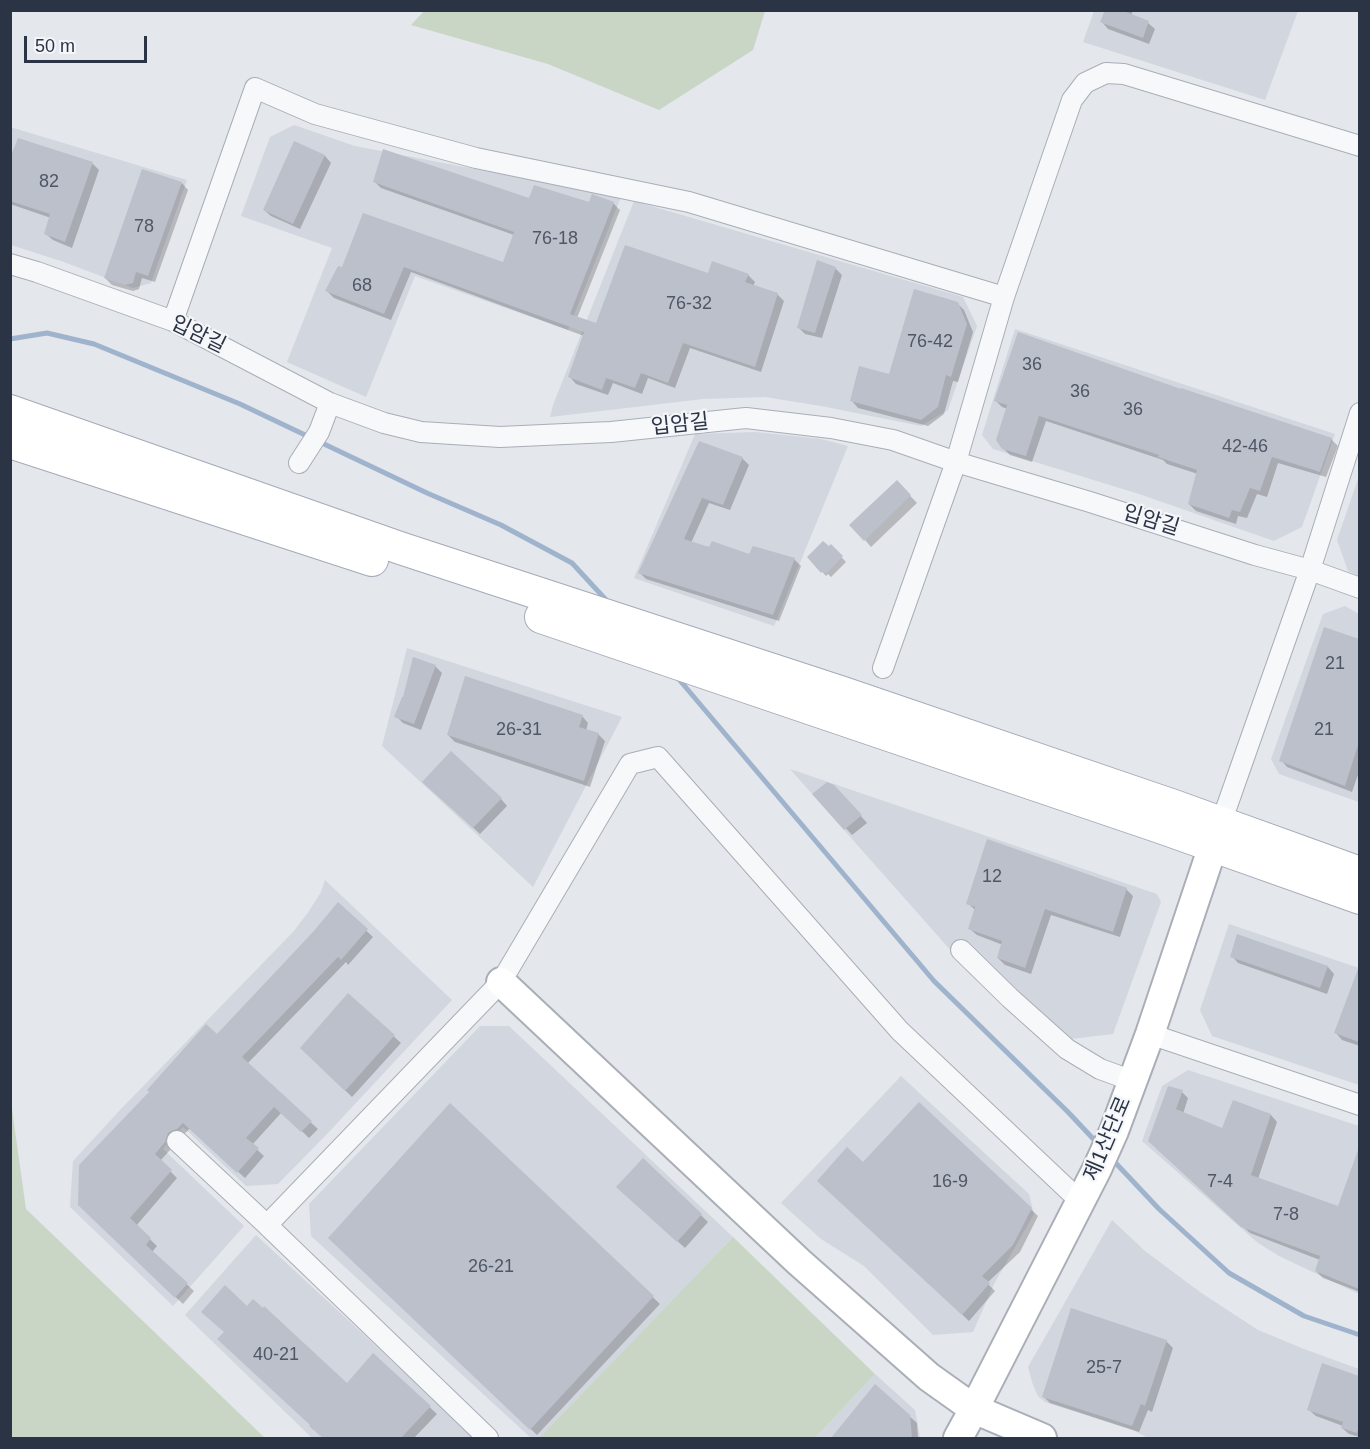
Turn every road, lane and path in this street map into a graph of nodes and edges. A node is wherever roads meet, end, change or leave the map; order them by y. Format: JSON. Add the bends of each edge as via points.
{"nodes":[{"id":1,"x":1359,"y":146,"type":"edge"},
{"id":2,"x":10,"y":264,"type":"edge"},
{"id":3,"x":1004,"y":297,"type":"junction"},
{"id":4,"x":173,"y":321,"type":"junction"},
{"id":5,"x":330,"y":403,"type":"junction"},
{"id":6,"x":10,"y":411,"type":"edge"},
{"id":7,"x":1359,"y":413,"type":"edge"},
{"id":8,"x":10,"y":442,"type":"edge"},
{"id":9,"x":956,"y":462,"type":"junction"},
{"id":10,"x":299,"y":463,"type":"dead end"},
{"id":11,"x":1310,"y":570,"type":"junction"},
{"id":12,"x":1359,"y":588,"type":"edge"},
{"id":13,"x":883,"y":668,"type":"dead end"},
{"id":14,"x":1217,"y":834,"type":"junction"},
{"id":15,"x":1359,"y":873,"type":"edge"},
{"id":16,"x":1359,"y":898,"type":"edge"},
{"id":17,"x":961,"y":950,"type":"dead end"},
{"id":18,"x":501,"y":982,"type":"junction"},
{"id":19,"x":1150,"y":1034,"type":"junction"},
{"id":20,"x":1133,"y":1081,"type":"junction"},
{"id":21,"x":1359,"y":1105,"type":"edge"},
{"id":22,"x":177,"y":1141,"type":"dead end"},
{"id":23,"x":1080,"y":1201,"type":"junction"},
{"id":24,"x":267,"y":1225,"type":"junction"},
{"id":25,"x":974,"y":1409,"type":"junction"},
{"id":26,"x":488,"y":1438,"type":"edge"},
{"id":27,"x":958,"y":1438,"type":"edge"},
{"id":28,"x":1042,"y":1438,"type":"edge"}],
"edges":[{"from":1,"to":3,"type":"street","via":[[1124,74],[1106,73],[1085,83],[1072,100]]},
{"from":2,"to":4,"type":"street","name":"입암길"},
{"from":3,"to":4,"type":"street","via":[[689,202],[476,158],[315,114],[255,88]]},
{"from":3,"to":9,"type":"street"},
{"from":4,"to":5,"type":"street","name":"입암길"},
{"from":5,"to":9,"type":"street","name":"입암길","via":[[421,432],[500,437],[611,432],[747,418],[893,440]]},
{"from":5,"to":10,"type":"street","via":[[316,438]]},
{"from":6,"to":14,"type":"main road","via":[[399,548],[843,693]]},
{"from":7,"to":11,"type":"street"},
{"from":8,"to":14,"type":"main road","via":[[742,684]]},
{"from":9,"to":11,"type":"street","name":"입암길"},
{"from":9,"to":13,"type":"street"},
{"from":11,"to":12,"type":"street","name":"입암길"},
{"from":11,"to":14,"type":"street"},
{"from":14,"to":15,"type":"main road"},
{"from":14,"to":16,"type":"main road"},
{"from":14,"to":19,"type":"street","name":"제1산단로"},
{"from":17,"to":20,"type":"street","via":[[1067,1049],[1100,1069]]},
{"from":18,"to":23,"type":"street","via":[[630,764],[658,757],[900,1031]]},
{"from":18,"to":24,"type":"street"},
{"from":18,"to":25,"type":"street","via":[[799,1262],[929,1377]]},
{"from":19,"to":20,"type":"street","name":"제1산단로"},
{"from":19,"to":21,"type":"street"},
{"from":20,"to":23,"type":"street","name":"제1산단로","via":[[1097,1170]]},
{"from":22,"to":24,"type":"street"},
{"from":23,"to":25,"type":"street","name":"제1산단로"},
{"from":24,"to":26,"type":"street"},
{"from":25,"to":27,"type":"street","name":"제1산단로"},
{"from":25,"to":28,"type":"street"}]}
